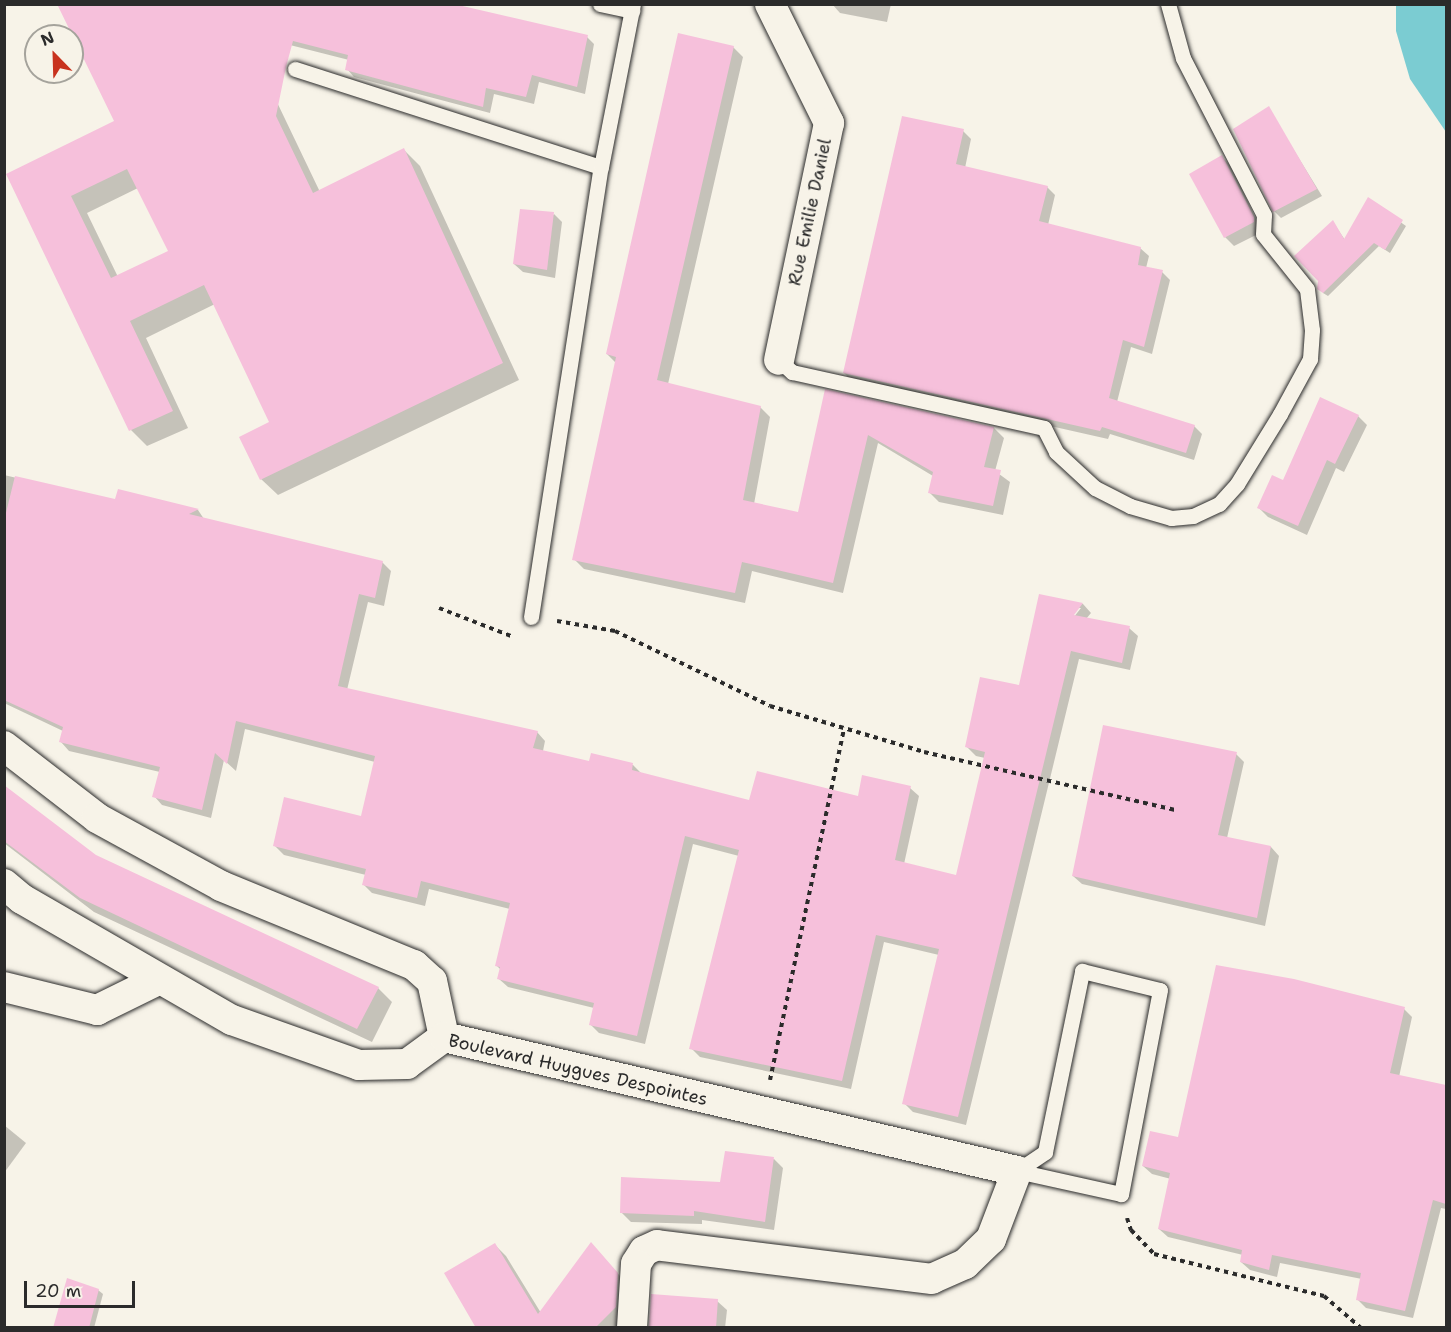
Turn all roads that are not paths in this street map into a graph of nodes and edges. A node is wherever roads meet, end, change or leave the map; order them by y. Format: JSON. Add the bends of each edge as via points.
{"nodes":[{"id":1,"x":600,"y":4,"type":"edge"},
{"id":2,"x":770,"y":4,"type":"edge"},
{"id":3,"x":1168,"y":4,"type":"edge"},
{"id":4,"x":633,"y":8,"type":"edge"},
{"id":5,"x":295,"y":69,"type":"dead end"},
{"id":6,"x":601,"y":167,"type":"junction"},
{"id":7,"x":779,"y":360,"type":"joint"},
{"id":8,"x":531,"y":617,"type":"road end"},
{"id":9,"x":4,"y":746,"type":"edge"},
{"id":10,"x":4,"y":884,"type":"edge"},
{"id":11,"x":158,"y":980,"type":"junction"},
{"id":12,"x":4,"y":987,"type":"edge"},
{"id":13,"x":444,"y":1037,"type":"junction"},
{"id":14,"x":1017,"y":1171,"type":"junction"},
{"id":15,"x":632,"y":1328,"type":"edge"}],
"edges":[{"from":1,"to":4,"type":"lane"},
{"from":2,"to":7,"type":"street","name":"Rue Emilie Daniel","via":[[829,123]]},
{"from":3,"to":7,"type":"lane","via":[[1183,58],[1264,216],[1263,234],[1307,289],[1312,330],[1310,358],[1237,484],[1219,504],[1193,516],[1171,518],[1130,506],[1095,488],[1056,452],[1044,428],[792,372]]},
{"from":4,"to":6,"type":"lane"},
{"from":5,"to":6,"type":"lane"},
{"from":6,"to":8,"type":"lane"},
{"from":9,"to":13,"type":"street","via":[[97,818],[221,886],[414,965],[432,981]]},
{"from":10,"to":11,"type":"street","name":"Boulevard Huygues Despointes","via":[[22,899]]},
{"from":11,"to":12,"type":"street","via":[[97,1010]]},
{"from":11,"to":13,"type":"street","name":"Boulevard Huygues Despointes","via":[[232,1020],[358,1065],[407,1064]]},
{"from":13,"to":14,"type":"street","name":"Boulevard Huygues Despointes"},
{"from":14,"to":14,"type":"lane","via":[[1121,1194],[1160,990],[1082,972],[1045,1152]]},
{"from":14,"to":15,"type":"street","via":[[991,1239],[965,1264],[932,1279],[657,1245],[644,1251],[636,1264]]}]}
